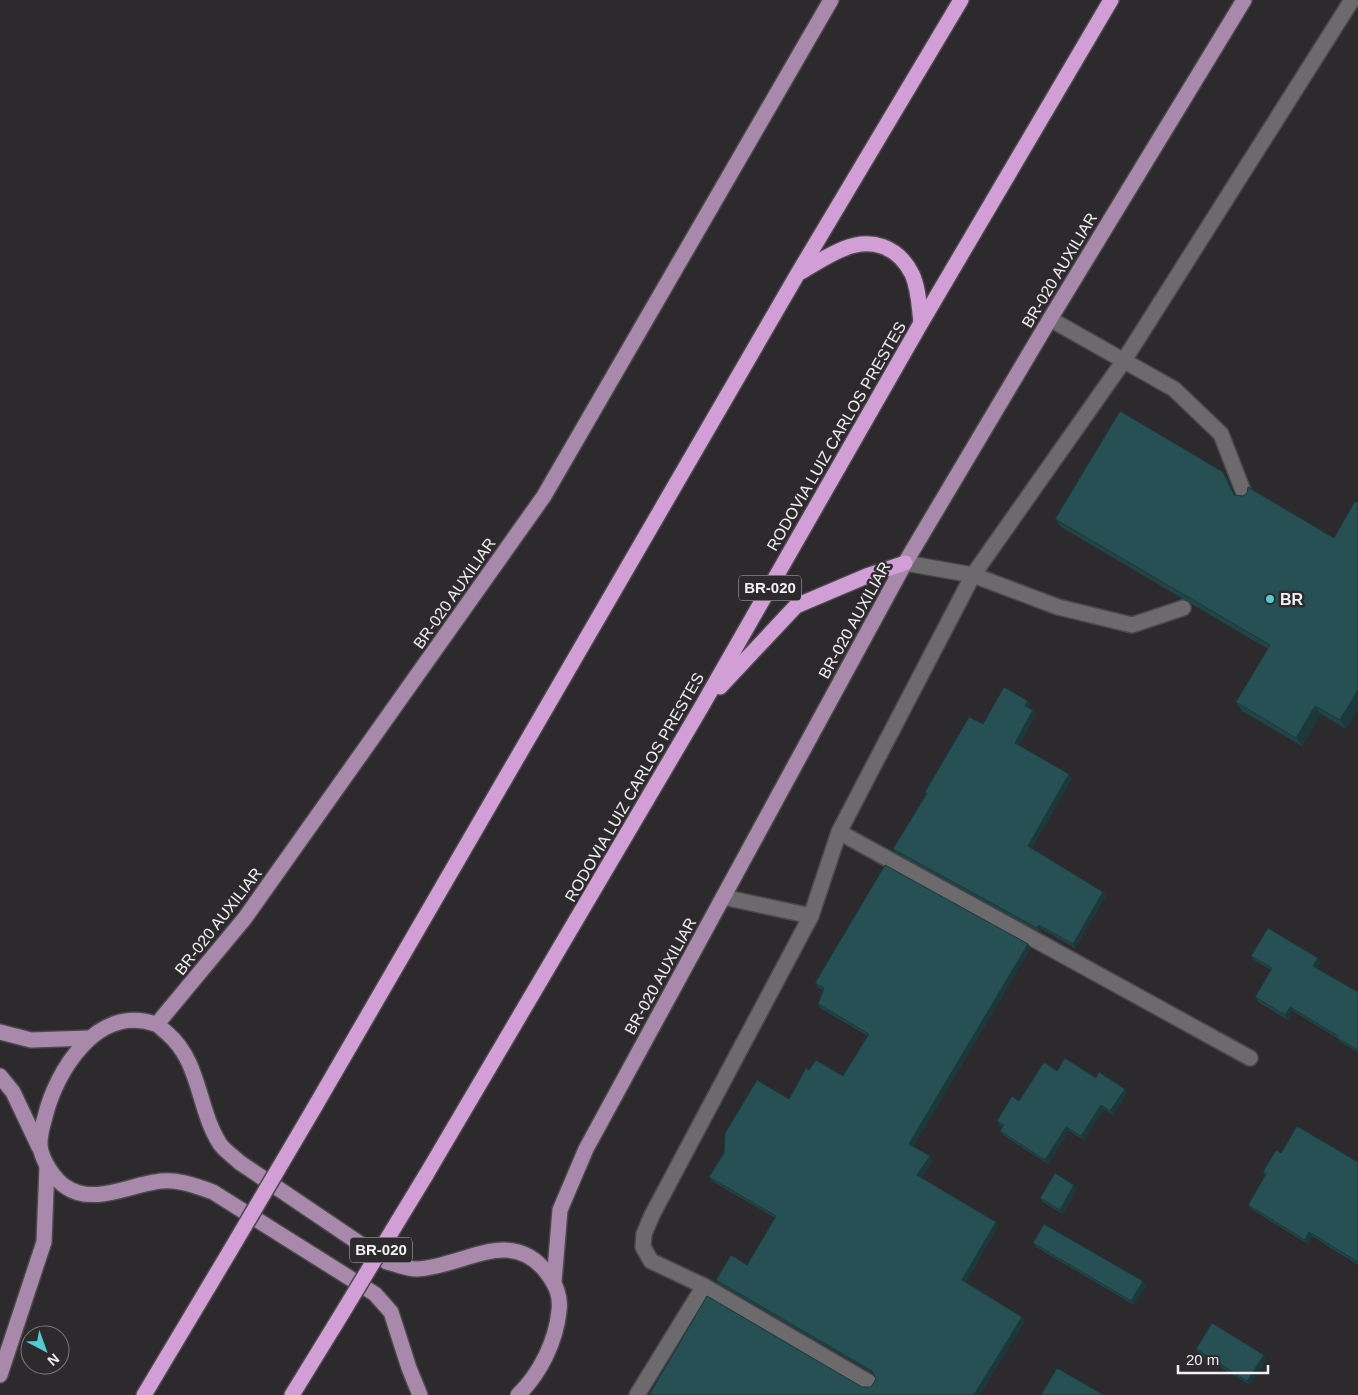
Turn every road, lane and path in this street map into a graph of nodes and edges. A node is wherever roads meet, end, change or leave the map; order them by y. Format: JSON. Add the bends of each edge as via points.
{"nodes":[{"id":1,"x":831,"y":0,"type":"edge"},
{"id":2,"x":961,"y":0,"type":"edge"},
{"id":3,"x":1111,"y":0,"type":"edge"},
{"id":4,"x":1244,"y":0,"type":"edge"},
{"id":5,"x":1352,"y":0,"type":"edge"},
{"id":6,"x":797,"y":275,"type":"junction"},
{"id":7,"x":1050,"y":319,"type":"junction"},
{"id":8,"x":921,"y":323,"type":"junction"},
{"id":9,"x":1123,"y":362,"type":"junction"},
{"id":10,"x":1245,"y":496,"type":"edge"},
{"id":11,"x":905,"y":563,"type":"junction"},
{"id":12,"x":973,"y":574,"type":"junction"},
{"id":13,"x":1182,"y":608,"type":"edge"},
{"id":14,"x":702,"y":706,"type":"junction"},
{"id":15,"x":839,"y":832,"type":"junction"},
{"id":16,"x":723,"y":897,"type":"junction"},
{"id":17,"x":811,"y":916,"type":"junction"},
{"id":18,"x":157,"y":1024,"type":"junction"},
{"id":19,"x":0,"y":1032,"type":"edge"},
{"id":20,"x":89,"y":1038,"type":"junction"},
{"id":21,"x":1250,"y":1058,"type":"dead end"},
{"id":22,"x":0,"y":1076,"type":"edge"},
{"id":23,"x":40,"y":1149,"type":"junction"},
{"id":24,"x":47,"y":1166,"type":"junction"},
{"id":25,"x":554,"y":1282,"type":"junction"},
{"id":26,"x":704,"y":1286,"type":"junction"},
{"id":27,"x":0,"y":1375,"type":"edge"},
{"id":28,"x":870,"y":1383,"type":"dead end"},
{"id":29,"x":144,"y":1395,"type":"edge"},
{"id":30,"x":292,"y":1395,"type":"edge"},
{"id":31,"x":420,"y":1395,"type":"edge"},
{"id":32,"x":518,"y":1395,"type":"edge"},
{"id":33,"x":637,"y":1395,"type":"edge"}],
"edges":[{"from":1,"to":18,"type":"main road","name":"BR-020 AUXILIAR","via":[[544,496],[245,918]]},
{"from":2,"to":6,"type":"highway"},
{"from":3,"to":8,"type":"highway","name":"RODOVIA LUIZ CARLOS PRESTES","number":"BR-020"},
{"from":4,"to":7,"type":"main road","name":"BR-020 AUXILIAR"},
{"from":5,"to":9,"type":"lane"},
{"from":6,"to":8,"type":"highway","via":[[844,248],[867,243],[886,246],[912,273]]},
{"from":6,"to":29,"type":"highway","bridge":true},
{"from":7,"to":9,"type":"lane"},
{"from":7,"to":11,"type":"main road","name":"BR-020 AUXILIAR"},
{"from":8,"to":14,"type":"highway","name":"RODOVIA LUIZ CARLOS PRESTES","number":"BR-020"},
{"from":9,"to":10,"type":"lane","via":[[1174,389],[1222,434]]},
{"from":9,"to":12,"type":"lane"},
{"from":11,"to":12,"type":"lane"},
{"from":11,"to":14,"type":"highway","via":[[796,606]]},
{"from":11,"to":16,"type":"main road","name":"BR-020 AUXILIAR"},
{"from":12,"to":13,"type":"lane","via":[[1058,607],[1132,625]]},
{"from":12,"to":15,"type":"lane"},
{"from":14,"to":30,"type":"highway","name":"RODOVIA LUIZ CARLOS PRESTES","number":"BR-020","bridge":true,"via":[[426,1175]]},
{"from":15,"to":17,"type":"lane"},
{"from":15,"to":21,"type":"lane"},
{"from":16,"to":17,"type":"lane"},
{"from":16,"to":25,"type":"main road","name":"BR-020 AUXILIAR","via":[[586,1149],[560,1210]]},
{"from":17,"to":26,"type":"lane","via":[[644,1234],[643,1247],[651,1261]]},
{"from":18,"to":20,"type":"main road","via":[[135,1020],[108,1026]]},
{"from":18,"to":25,"type":"main road","via":[[176,1040],[189,1059],[220,1144],[239,1162],[387,1262],[415,1269],[489,1250],[516,1250],[538,1260]]},
{"from":19,"to":20,"type":"main road","via":[[31,1040]]},
{"from":20,"to":23,"type":"main road","via":[[63,1070],[49,1098]]},
{"from":22,"to":23,"type":"main road","via":[[13,1092]]},
{"from":23,"to":24,"type":"main road"},
{"from":24,"to":27,"type":"main road","via":[[44,1242]]},
{"from":24,"to":31,"type":"main road","via":[[67,1188],[88,1194],[126,1190],[155,1181],[185,1182],[213,1192],[375,1294],[391,1312]]},
{"from":25,"to":32,"type":"main road","via":[[560,1301],[558,1330],[541,1365]]},
{"from":26,"to":28,"type":"lane"},
{"from":26,"to":33,"type":"lane"}]}
